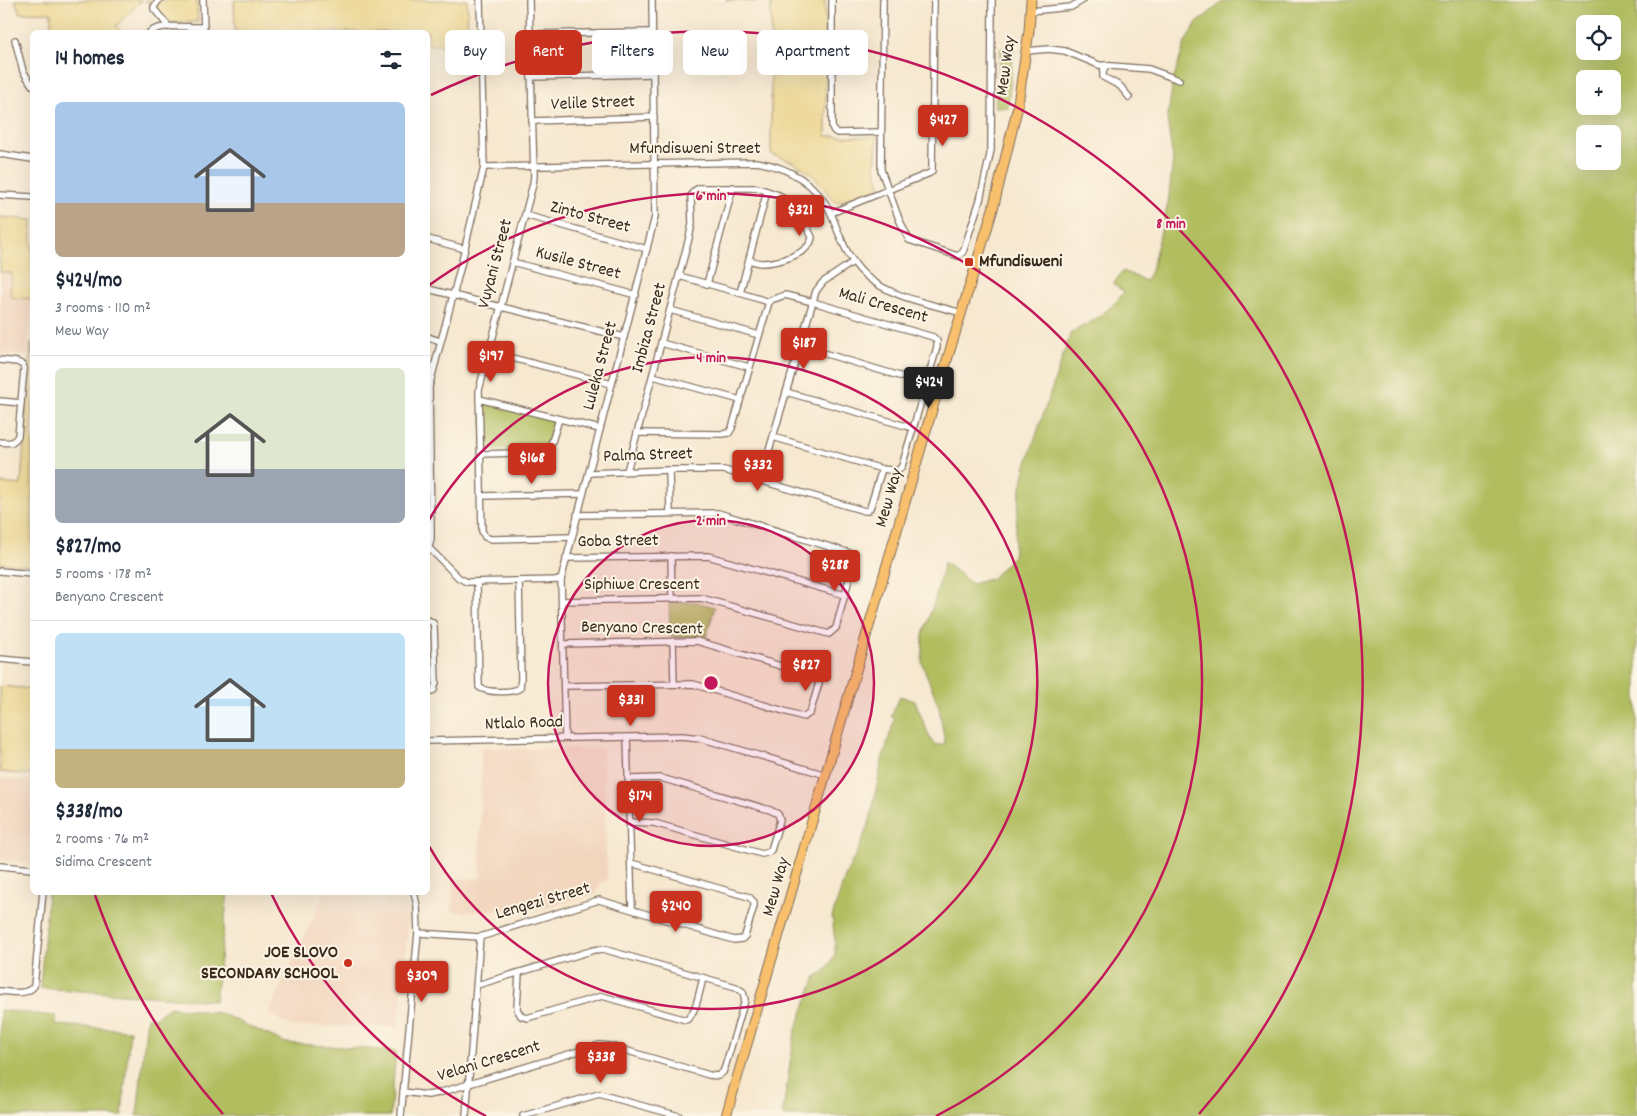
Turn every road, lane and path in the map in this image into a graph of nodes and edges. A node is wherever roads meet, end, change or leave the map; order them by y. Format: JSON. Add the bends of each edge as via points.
{"nodes":[{"id":1,"x":159,"y":0,"type":"edge"},
{"id":2,"x":203,"y":0,"type":"edge"},
{"id":3,"x":480,"y":0,"type":"edge"},
{"id":4,"x":529,"y":0,"type":"edge"},
{"id":5,"x":652,"y":0,"type":"edge"},
{"id":6,"x":832,"y":0,"type":"edge"},
{"id":7,"x":883,"y":0,"type":"edge"},
{"id":8,"x":934,"y":0,"type":"edge"},
{"id":9,"x":992,"y":0,"type":"edge"},
{"id":10,"x":1031,"y":0,"type":"edge"},
{"id":11,"x":1083,"y":0,"type":"edge"},
{"id":12,"x":1030,"y":11,"type":"junction"},
{"id":13,"x":169,"y":27,"type":"junction"},
{"id":14,"x":153,"y":30,"type":"edge"},
{"id":15,"x":204,"y":30,"type":"edge"},
{"id":16,"x":530,"y":30,"type":"edge"},
{"id":17,"x":652,"y":30,"type":"edge"},
{"id":18,"x":15,"y":40,"type":"dead end"},
{"id":19,"x":1026,"y":50,"type":"junction"},
{"id":20,"x":1105,"y":65,"type":"junction"},
{"id":21,"x":592,"y":75,"type":"edge"},
{"id":22,"x":653,"y":75,"type":"edge"},
{"id":23,"x":531,"y":76,"type":"joint"},
{"id":24,"x":1180,"y":80,"type":"dead end"},
{"id":25,"x":30,"y":82,"type":"edge"},
{"id":26,"x":1129,"y":98,"type":"dead end"},
{"id":27,"x":654,"y":117,"type":"junction"},
{"id":28,"x":532,"y":121,"type":"junction"},
{"id":29,"x":882,"y":132,"type":"junction"},
{"id":30,"x":0,"y":154,"type":"edge"},
{"id":31,"x":30,"y":159,"type":"edge"},
{"id":32,"x":655,"y":163,"type":"junction"},
{"id":33,"x":533,"y":166,"type":"junction"},
{"id":34,"x":484,"y":168,"type":"junction"},
{"id":35,"x":734,"y":187,"type":"junction"},
{"id":36,"x":767,"y":191,"type":"junction"},
{"id":37,"x":889,"y":191,"type":"junction"},
{"id":38,"x":0,"y":195,"type":"edge"},
{"id":39,"x":30,"y":198,"type":"edge"},
{"id":40,"x":831,"y":213,"type":"junction"},
{"id":41,"x":525,"y":215,"type":"junction"},
{"id":42,"x":430,"y":240,"type":"edge"},
{"id":43,"x":465,"y":249,"type":"junction"},
{"id":44,"x":648,"y":249,"type":"junction"},
{"id":45,"x":749,"y":260,"type":"junction"},
{"id":46,"x":512,"y":262,"type":"junction"},
{"id":47,"x":853,"y":262,"type":"junction"},
{"id":48,"x":679,"y":276,"type":"junction"},
{"id":49,"x":707,"y":284,"type":"junction"},
{"id":50,"x":430,"y":289,"type":"edge"},
{"id":51,"x":740,"y":293,"type":"junction"},
{"id":52,"x":453,"y":295,"type":"junction"},
{"id":53,"x":636,"y":295,"type":"junction"},
{"id":54,"x":769,"y":302,"type":"junction"},
{"id":55,"x":813,"y":302,"type":"junction"},
{"id":56,"x":500,"y":307,"type":"junction"},
{"id":57,"x":670,"y":310,"type":"junction"},
{"id":58,"x":961,"y":313,"type":"junction"},
{"id":59,"x":759,"y":335,"type":"junction"},
{"id":60,"x":624,"y":337,"type":"junction"},
{"id":61,"x":430,"y":338,"type":"edge"},
{"id":62,"x":440,"y":341,"type":"junction"},
{"id":63,"x":661,"y":343,"type":"junction"},
{"id":64,"x":800,"y":346,"type":"junction"},
{"id":65,"x":489,"y":352,"type":"junction"},
{"id":66,"x":0,"y":360,"type":"edge"},
{"id":67,"x":749,"y":367,"type":"junction"},
{"id":68,"x":652,"y":376,"type":"junction"},
{"id":69,"x":430,"y":379,"type":"edge"},
{"id":70,"x":612,"y":384,"type":"junction"},
{"id":71,"x":926,"y":384,"type":"junction"},
{"id":72,"x":786,"y":392,"type":"junction"},
{"id":73,"x":479,"y":399,"type":"junction"},
{"id":74,"x":740,"y":400,"type":"junction"},
{"id":75,"x":0,"y":401,"type":"edge"},
{"id":76,"x":21,"y":403,"type":"junction"},
{"id":77,"x":558,"y":419,"type":"junction"},
{"id":78,"x":913,"y":428,"type":"junction"},
{"id":79,"x":600,"y":429,"type":"junction"},
{"id":80,"x":637,"y":433,"type":"junction"},
{"id":81,"x":773,"y":437,"type":"junction"},
{"id":82,"x":0,"y":442,"type":"edge"},
{"id":83,"x":480,"y":454,"type":"junction"},
{"id":84,"x":882,"y":469,"type":"junction"},
{"id":85,"x":669,"y":470,"type":"junction"},
{"id":86,"x":627,"y":471,"type":"junction"},
{"id":87,"x":588,"y":473,"type":"junction"},
{"id":88,"x":430,"y":478,"type":"edge"},
{"id":89,"x":760,"y":481,"type":"junction"},
{"id":90,"x":583,"y":494,"type":"junction"},
{"id":91,"x":482,"y":496,"type":"junction"},
{"id":92,"x":670,"y":513,"type":"junction"},
{"id":93,"x":578,"y":516,"type":"junction"},
{"id":94,"x":430,"y":537,"type":"edge"},
{"id":95,"x":572,"y":537,"type":"junction"},
{"id":96,"x":430,"y":552,"type":"edge"},
{"id":97,"x":671,"y":556,"type":"junction"},
{"id":98,"x":566,"y":558,"type":"junction"},
{"id":99,"x":0,"y":571,"type":"edge"},
{"id":100,"x":30,"y":574,"type":"edge"},
{"id":101,"x":561,"y":580,"type":"junction"},
{"id":102,"x":519,"y":581,"type":"junction"},
{"id":103,"x":476,"y":582,"type":"junction"},
{"id":104,"x":845,"y":595,"type":"junction"},
{"id":105,"x":672,"y":598,"type":"junction"},
{"id":106,"x":562,"y":601,"type":"junction"},
{"id":107,"x":430,"y":621,"type":"edge"},
{"id":108,"x":673,"y":641,"type":"junction"},
{"id":109,"x":563,"y":644,"type":"junction"},
{"id":110,"x":0,"y":659,"type":"edge"},
{"id":111,"x":30,"y":662,"type":"edge"},
{"id":112,"x":674,"y":684,"type":"junction"},
{"id":113,"x":564,"y":686,"type":"junction"},
{"id":114,"x":430,"y":692,"type":"edge"},
{"id":115,"x":627,"y":737,"type":"junction"},
{"id":116,"x":565,"y":738,"type":"junction"},
{"id":117,"x":430,"y":742,"type":"edge"},
{"id":118,"x":826,"y":775,"type":"junction"},
{"id":119,"x":629,"y":778,"type":"junction"},
{"id":120,"x":630,"y":822,"type":"junction"},
{"id":121,"x":631,"y":863,"type":"junction"},
{"id":122,"x":0,"y":866,"type":"edge"},
{"id":123,"x":30,"y":869,"type":"edge"},
{"id":124,"x":43,"y":895,"type":"edge"},
{"id":125,"x":415,"y":895,"type":"edge"},
{"id":126,"x":632,"y":909,"type":"junction"},
{"id":127,"x":418,"y":932,"type":"junction"},
{"id":128,"x":480,"y":937,"type":"junction"},
{"id":129,"x":519,"y":973,"type":"junction"},
{"id":130,"x":703,"y":978,"type":"junction"},
{"id":131,"x":477,"y":985,"type":"junction"},
{"id":132,"x":0,"y":991,"type":"edge"},
{"id":133,"x":469,"y":1084,"type":"junction"},
{"id":134,"x":403,"y":1092,"type":"junction"},
{"id":135,"x":401,"y":1116,"type":"edge"},
{"id":136,"x":466,"y":1116,"type":"edge"},
{"id":137,"x":523,"y":1116,"type":"edge"},
{"id":138,"x":678,"y":1116,"type":"edge"},
{"id":139,"x":726,"y":1116,"type":"edge"}],
"edges":[{"from":1,"to":13,"type":"street","via":[[154,9]]},
{"from":2,"to":15,"type":"street"},
{"from":3,"to":34,"type":"street"},
{"from":4,"to":16,"type":"street","name":"Vuyani Street"},
{"from":5,"to":17,"type":"street","name":"Luleka Street"},
{"from":6,"to":29,"type":"street","via":[[832,127],[837,132]]},
{"from":7,"to":29,"type":"street"},
{"from":8,"to":37,"type":"street","via":[[932,171]]},
{"from":9,"to":37,"type":"street","via":[[991,150],[963,254],[956,256],[909,240]]},
{"from":10,"to":12,"type":"main road","name":"Mew Way"},
{"from":11,"to":12,"type":"street","via":[[1071,7]]},
{"from":12,"to":19,"type":"main road","name":"Mew Way"},
{"from":13,"to":14,"type":"street"},
{"from":13,"to":15,"type":"street"},
{"from":18,"to":25,"type":"street","via":[[23,71]]},
{"from":19,"to":20,"type":"street","via":[[1065,51]]},
{"from":19,"to":58,"type":"main road","name":"Mew Way","via":[[1009,146]]},
{"from":20,"to":24,"type":"street","via":[[1149,69]]},
{"from":20,"to":26,"type":"street","via":[[1104,77],[1120,86]]},
{"from":21,"to":23,"type":"street"},
{"from":22,"to":27,"type":"street","name":"Luleka Street"},
{"from":23,"to":28,"type":"street","name":"Vuyani Street"},
{"from":27,"to":28,"type":"street","name":"Velile Street"},
{"from":27,"to":32,"type":"street","name":"Luleka Street"},
{"from":28,"to":33,"type":"street","name":"Vuyani Street"},
{"from":29,"to":37,"type":"street","via":[[881,170]]},
{"from":30,"to":31,"type":"street"},
{"from":32,"to":33,"type":"street","name":"Mfundisweni Street"},
{"from":32,"to":40,"type":"street","name":"Mfundisweni Street","via":[[774,164],[805,180]]},
{"from":32,"to":44,"type":"street","name":"Luleka Street","via":[[656,214]]},
{"from":33,"to":34,"type":"street","name":"Mfundisweni Street"},
{"from":33,"to":41,"type":"street","name":"Vuyani Street","via":[[533,184]]},
{"from":34,"to":43,"type":"street"},
{"from":35,"to":36,"type":"street"},
{"from":35,"to":48,"type":"street","name":"Imbiza Street","via":[[694,191],[691,196],[692,224]]},
{"from":35,"to":49,"type":"street"},
{"from":36,"to":45,"type":"street"},
{"from":36,"to":45,"type":"street","via":[[780,195],[799,212],[812,237],[811,242],[809,247],[793,256],[760,263]]},
{"from":37,"to":40,"type":"street"},
{"from":38,"to":39,"type":"street"},
{"from":40,"to":47,"type":"street","name":"Mfundisweni Street"},
{"from":41,"to":44,"type":"street","name":"Zinto Street"},
{"from":41,"to":46,"type":"street","name":"Vuyani Street"},
{"from":42,"to":43,"type":"street"},
{"from":43,"to":52,"type":"street"},
{"from":44,"to":53,"type":"street","name":"Luleka Street"},
{"from":45,"to":51,"type":"street"},
{"from":46,"to":53,"type":"street","name":"Kusile Street"},
{"from":46,"to":56,"type":"street","name":"Vuyani Street"},
{"from":47,"to":55,"type":"street","via":[[823,282]]},
{"from":47,"to":58,"type":"street","name":"Mfundisweni Street","via":[[865,275],[890,291]]},
{"from":48,"to":49,"type":"street","name":"Mali Crescent"},
{"from":48,"to":57,"type":"street","name":"Imbiza Street"},
{"from":49,"to":51,"type":"street","name":"Mali Crescent"},
{"from":50,"to":52,"type":"street"},
{"from":51,"to":54,"type":"street","name":"Mali Crescent"},
{"from":52,"to":56,"type":"street"},
{"from":52,"to":62,"type":"street"},
{"from":53,"to":60,"type":"street","name":"Luleka Street"},
{"from":54,"to":55,"type":"street","name":"Mali Crescent","via":[[785,296]]},
{"from":54,"to":59,"type":"street"},
{"from":55,"to":64,"type":"street"},
{"from":55,"to":71,"type":"street","name":"Mali Crescent","via":[[933,337],[937,344]]},
{"from":56,"to":60,"type":"street"},
{"from":56,"to":65,"type":"street","name":"Vuyani Street"},
{"from":57,"to":59,"type":"street"},
{"from":57,"to":63,"type":"street","name":"Imbiza Street"},
{"from":58,"to":118,"type":"main road","name":"Mew Way"},
{"from":59,"to":67,"type":"street"},
{"from":60,"to":70,"type":"street","name":"Luleka Street"},
{"from":61,"to":62,"type":"street"},
{"from":62,"to":69,"type":"street"},
{"from":63,"to":67,"type":"street"},
{"from":63,"to":68,"type":"street","name":"Imbiza Street"},
{"from":64,"to":71,"type":"street"},
{"from":64,"to":72,"type":"street"},
{"from":65,"to":70,"type":"street"},
{"from":65,"to":73,"type":"street","name":"Vuyani Street"},
{"from":66,"to":76,"type":"street","via":[[23,365]]},
{"from":67,"to":74,"type":"street"},
{"from":68,"to":74,"type":"street"},
{"from":68,"to":80,"type":"street","name":"Imbiza Street"},
{"from":70,"to":79,"type":"street","name":"Luleka Street"},
{"from":71,"to":78,"type":"street","name":"Mali Crescent"},
{"from":72,"to":78,"type":"street"},
{"from":72,"to":81,"type":"street"},
{"from":73,"to":77,"type":"street"},
{"from":73,"to":83,"type":"street","name":"Vuyani Street"},
{"from":74,"to":80,"type":"street","via":[[729,433]]},
{"from":75,"to":76,"type":"street"},
{"from":76,"to":82,"type":"street","via":[[18,436],[10,443]]},
{"from":77,"to":79,"type":"street"},
{"from":77,"to":83,"type":"street","via":[[546,452]]},
{"from":78,"to":84,"type":"street","name":"Mali Crescent","via":[[900,469],[894,472]]},
{"from":79,"to":87,"type":"street","name":"Luleka Street"},
{"from":80,"to":86,"type":"street","name":"Imbiza Street"},
{"from":81,"to":84,"type":"street"},
{"from":81,"to":89,"type":"street"},
{"from":83,"to":91,"type":"street","name":"Vuyani Street"},
{"from":84,"to":89,"type":"street","name":"Palma Street","via":[[868,511]]},
{"from":85,"to":86,"type":"street","name":"Palma Street"},
{"from":85,"to":89,"type":"street","name":"Palma Street","via":[[718,470]]},
{"from":85,"to":92,"type":"street"},
{"from":86,"to":87,"type":"street","name":"Palma Street"},
{"from":87,"to":90,"type":"street","name":"Luleka Street"},
{"from":88,"to":94,"type":"street"},
{"from":90,"to":91,"type":"street"},
{"from":90,"to":93,"type":"street","name":"Luleka Street"},
{"from":91,"to":95,"type":"street","name":"Vuyani Street","via":[[482,531],[487,538]]},
{"from":92,"to":93,"type":"street","name":"Siphiwe Crescent"},
{"from":92,"to":104,"type":"street","name":"Siphiwe Crescent","via":[[718,513],[850,553],[854,560]]},
{"from":93,"to":95,"type":"street","name":"Luleka Street"},
{"from":95,"to":98,"type":"street","name":"Luleka Street"},
{"from":96,"to":103,"type":"street","via":[[459,578]]},
{"from":97,"to":98,"type":"street","name":"Goba Street"},
{"from":97,"to":104,"type":"street","name":"Goba Street","via":[[715,557]]},
{"from":97,"to":105,"type":"street"},
{"from":98,"to":101,"type":"street","name":"Luleka Street"},
{"from":99,"to":100,"type":"street"},
{"from":101,"to":102,"type":"street"},
{"from":101,"to":106,"type":"street","name":"Luleka Street"},
{"from":102,"to":103,"type":"street"},
{"from":102,"to":103,"type":"street","via":[[521,679],[520,688],[515,691],[486,691],[479,687]]},
{"from":104,"to":105,"type":"street","name":"Siphiwe Crescent","via":[[836,628],[830,634],[706,599]]},
{"from":105,"to":106,"type":"street","name":"Siphiwe Crescent"},
{"from":106,"to":109,"type":"street","name":"Luleka Street"},
{"from":107,"to":114,"type":"street","via":[[434,627],[436,682]]},
{"from":108,"to":109,"type":"street","name":"Benyano Crescent"},
{"from":108,"to":112,"type":"street"},
{"from":108,"to":112,"type":"street","name":"Benyano Crescent","via":[[710,645],[811,675],[819,684],[810,713],[804,717],[693,684]]},
{"from":109,"to":113,"type":"street","name":"Luleka Street"},
{"from":110,"to":111,"type":"street"},
{"from":112,"to":113,"type":"street","name":"Benyano Crescent"},
{"from":113,"to":116,"type":"street","name":"Luleka Street"},
{"from":115,"to":116,"type":"street","name":"Ntlalo Road"},
{"from":115,"to":118,"type":"street","name":"Ntlalo Road","via":[[700,738]]},
{"from":115,"to":119,"type":"street"},
{"from":116,"to":117,"type":"street","name":"Ntlalo Road"},
{"from":118,"to":139,"type":"main road","name":"Mew Way"},
{"from":119,"to":120,"type":"street"},
{"from":119,"to":120,"type":"street","via":[[661,778],[770,810],[778,814],[780,820],[771,850],[762,854],[654,822]]},
{"from":120,"to":121,"type":"street"},
{"from":121,"to":126,"type":"street"},
{"from":121,"to":126,"type":"street","name":"Lengezi Street","via":[[745,896],[752,899],[754,906],[747,932],[739,940]]},
{"from":122,"to":123,"type":"street"},
{"from":124,"to":132,"type":"street","via":[[34,986],[26,992]]},
{"from":125,"to":127,"type":"street"},
{"from":126,"to":128,"type":"street","name":"Lengezi Street","via":[[595,901]]},
{"from":127,"to":128,"type":"street","name":"Lengezi Street"},
{"from":127,"to":134,"type":"street"},
{"from":128,"to":131,"type":"street"},
{"from":129,"to":130,"type":"street","name":"Velani Crescent","via":[[603,949]]},
{"from":129,"to":130,"type":"street","via":[[517,1010],[527,1018],[602,996],[686,1020],[693,1013]]},
{"from":129,"to":131,"type":"street","name":"Velani Crescent"},
{"from":130,"to":133,"type":"street","name":"Velani Crescent","via":[[741,989],[745,996],[725,1067],[718,1076],[599,1045]]},
{"from":131,"to":133,"type":"street"},
{"from":133,"to":134,"type":"street","name":"Velani Crescent","via":[[434,1095]]},
{"from":133,"to":136,"type":"street"},
{"from":134,"to":135,"type":"street"},
{"from":137,"to":138,"type":"street","via":[[599,1094]]}]}
